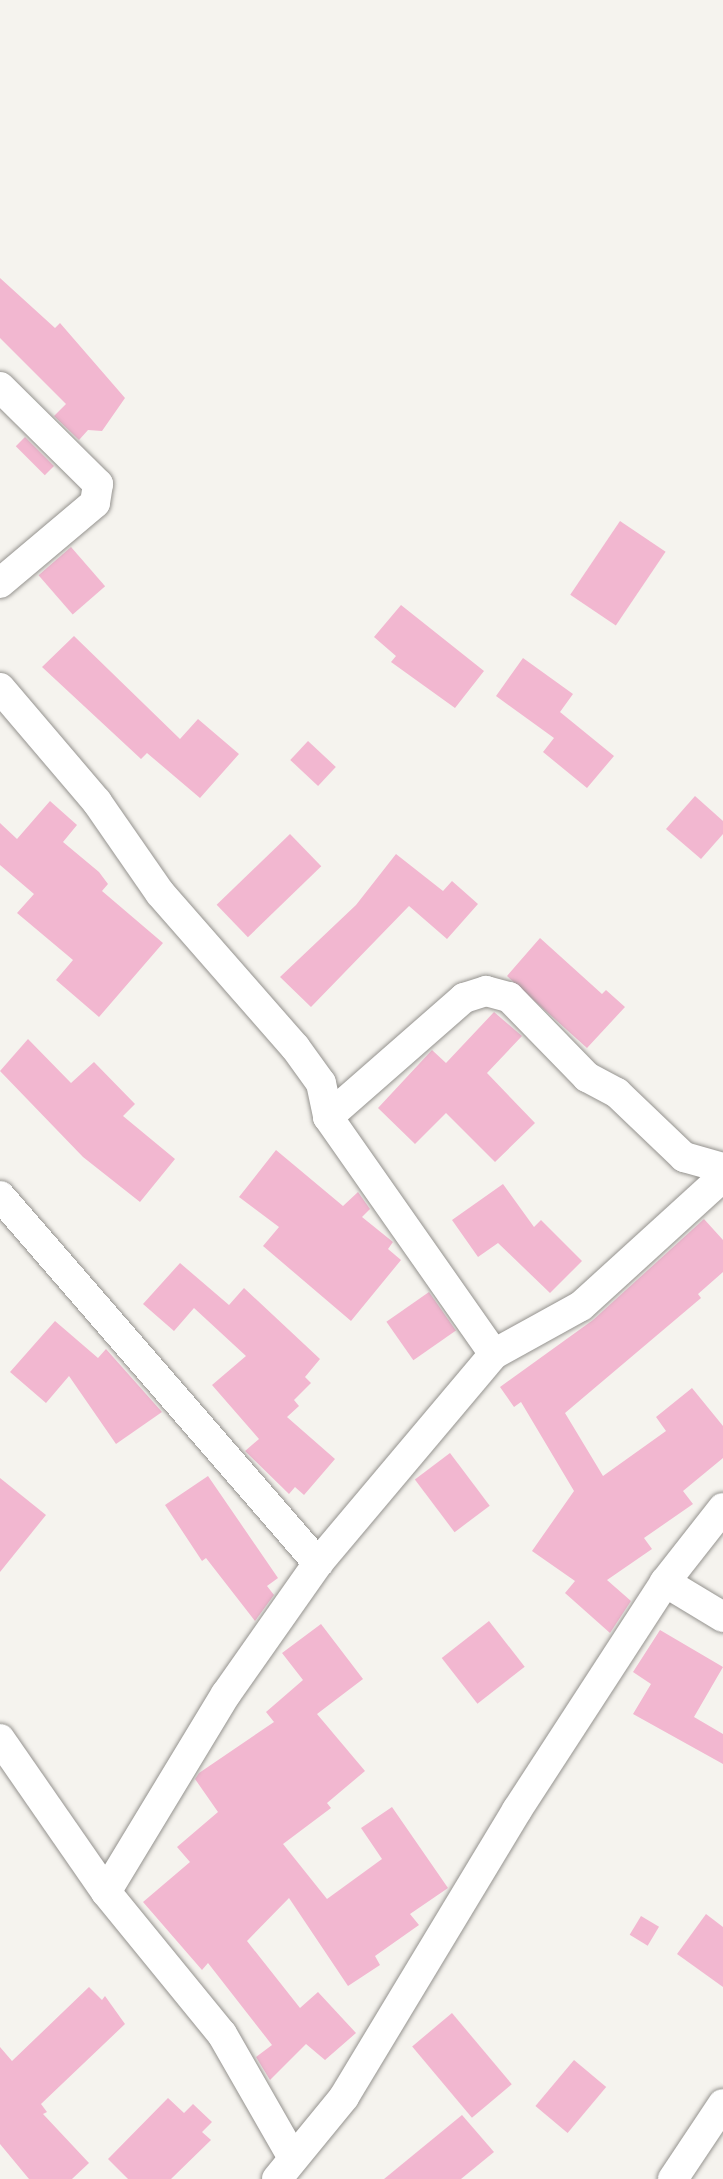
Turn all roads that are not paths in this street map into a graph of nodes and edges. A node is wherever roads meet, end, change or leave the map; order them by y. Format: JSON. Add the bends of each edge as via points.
{"nodes":[{"id":1,"x":0,"y":387,"type":"edge"},
{"id":2,"x":0,"y":583,"type":"edge"},
{"id":3,"x":0,"y":688,"type":"edge"},
{"id":4,"x":328,"y":1117,"type":"junction"},
{"id":5,"x":723,"y":1168,"type":"edge"},
{"id":6,"x":723,"y":1177,"type":"edge"},
{"id":7,"x":0,"y":1196,"type":"edge"},
{"id":8,"x":494,"y":1354,"type":"junction"},
{"id":9,"x":723,"y":1508,"type":"edge"},
{"id":10,"x":318,"y":1563,"type":"junction"},
{"id":11,"x":665,"y":1582,"type":"junction"},
{"id":12,"x":723,"y":1617,"type":"edge"},
{"id":13,"x":0,"y":1739,"type":"edge"},
{"id":14,"x":106,"y":1892,"type":"junction"},
{"id":15,"x":723,"y":2104,"type":"edge"},
{"id":16,"x":285,"y":2168,"type":"edge"},
{"id":17,"x":673,"y":2179,"type":"edge"}],
"edges":[{"from":1,"to":2,"type":"street","via":[[98,484],[95,503]]},
{"from":3,"to":4,"type":"street","via":[[97,802],[160,893],[295,1047],[321,1083]]},
{"from":4,"to":5,"type":"street","via":[[464,998],[486,991],[509,997],[587,1077],[617,1093],[684,1157]]},
{"from":4,"to":8,"type":"street"},
{"from":6,"to":8,"type":"street","via":[[581,1306]]},
{"from":7,"to":10,"type":"street"},
{"from":8,"to":10,"type":"street"},
{"from":9,"to":11,"type":"street"},
{"from":10,"to":14,"type":"street","via":[[226,1694]]},
{"from":11,"to":12,"type":"street"},
{"from":11,"to":16,"type":"street","via":[[432,1944],[344,2097]]},
{"from":13,"to":14,"type":"street"},
{"from":14,"to":16,"type":"street","via":[[222,2034]]},
{"from":15,"to":17,"type":"street"}]}
